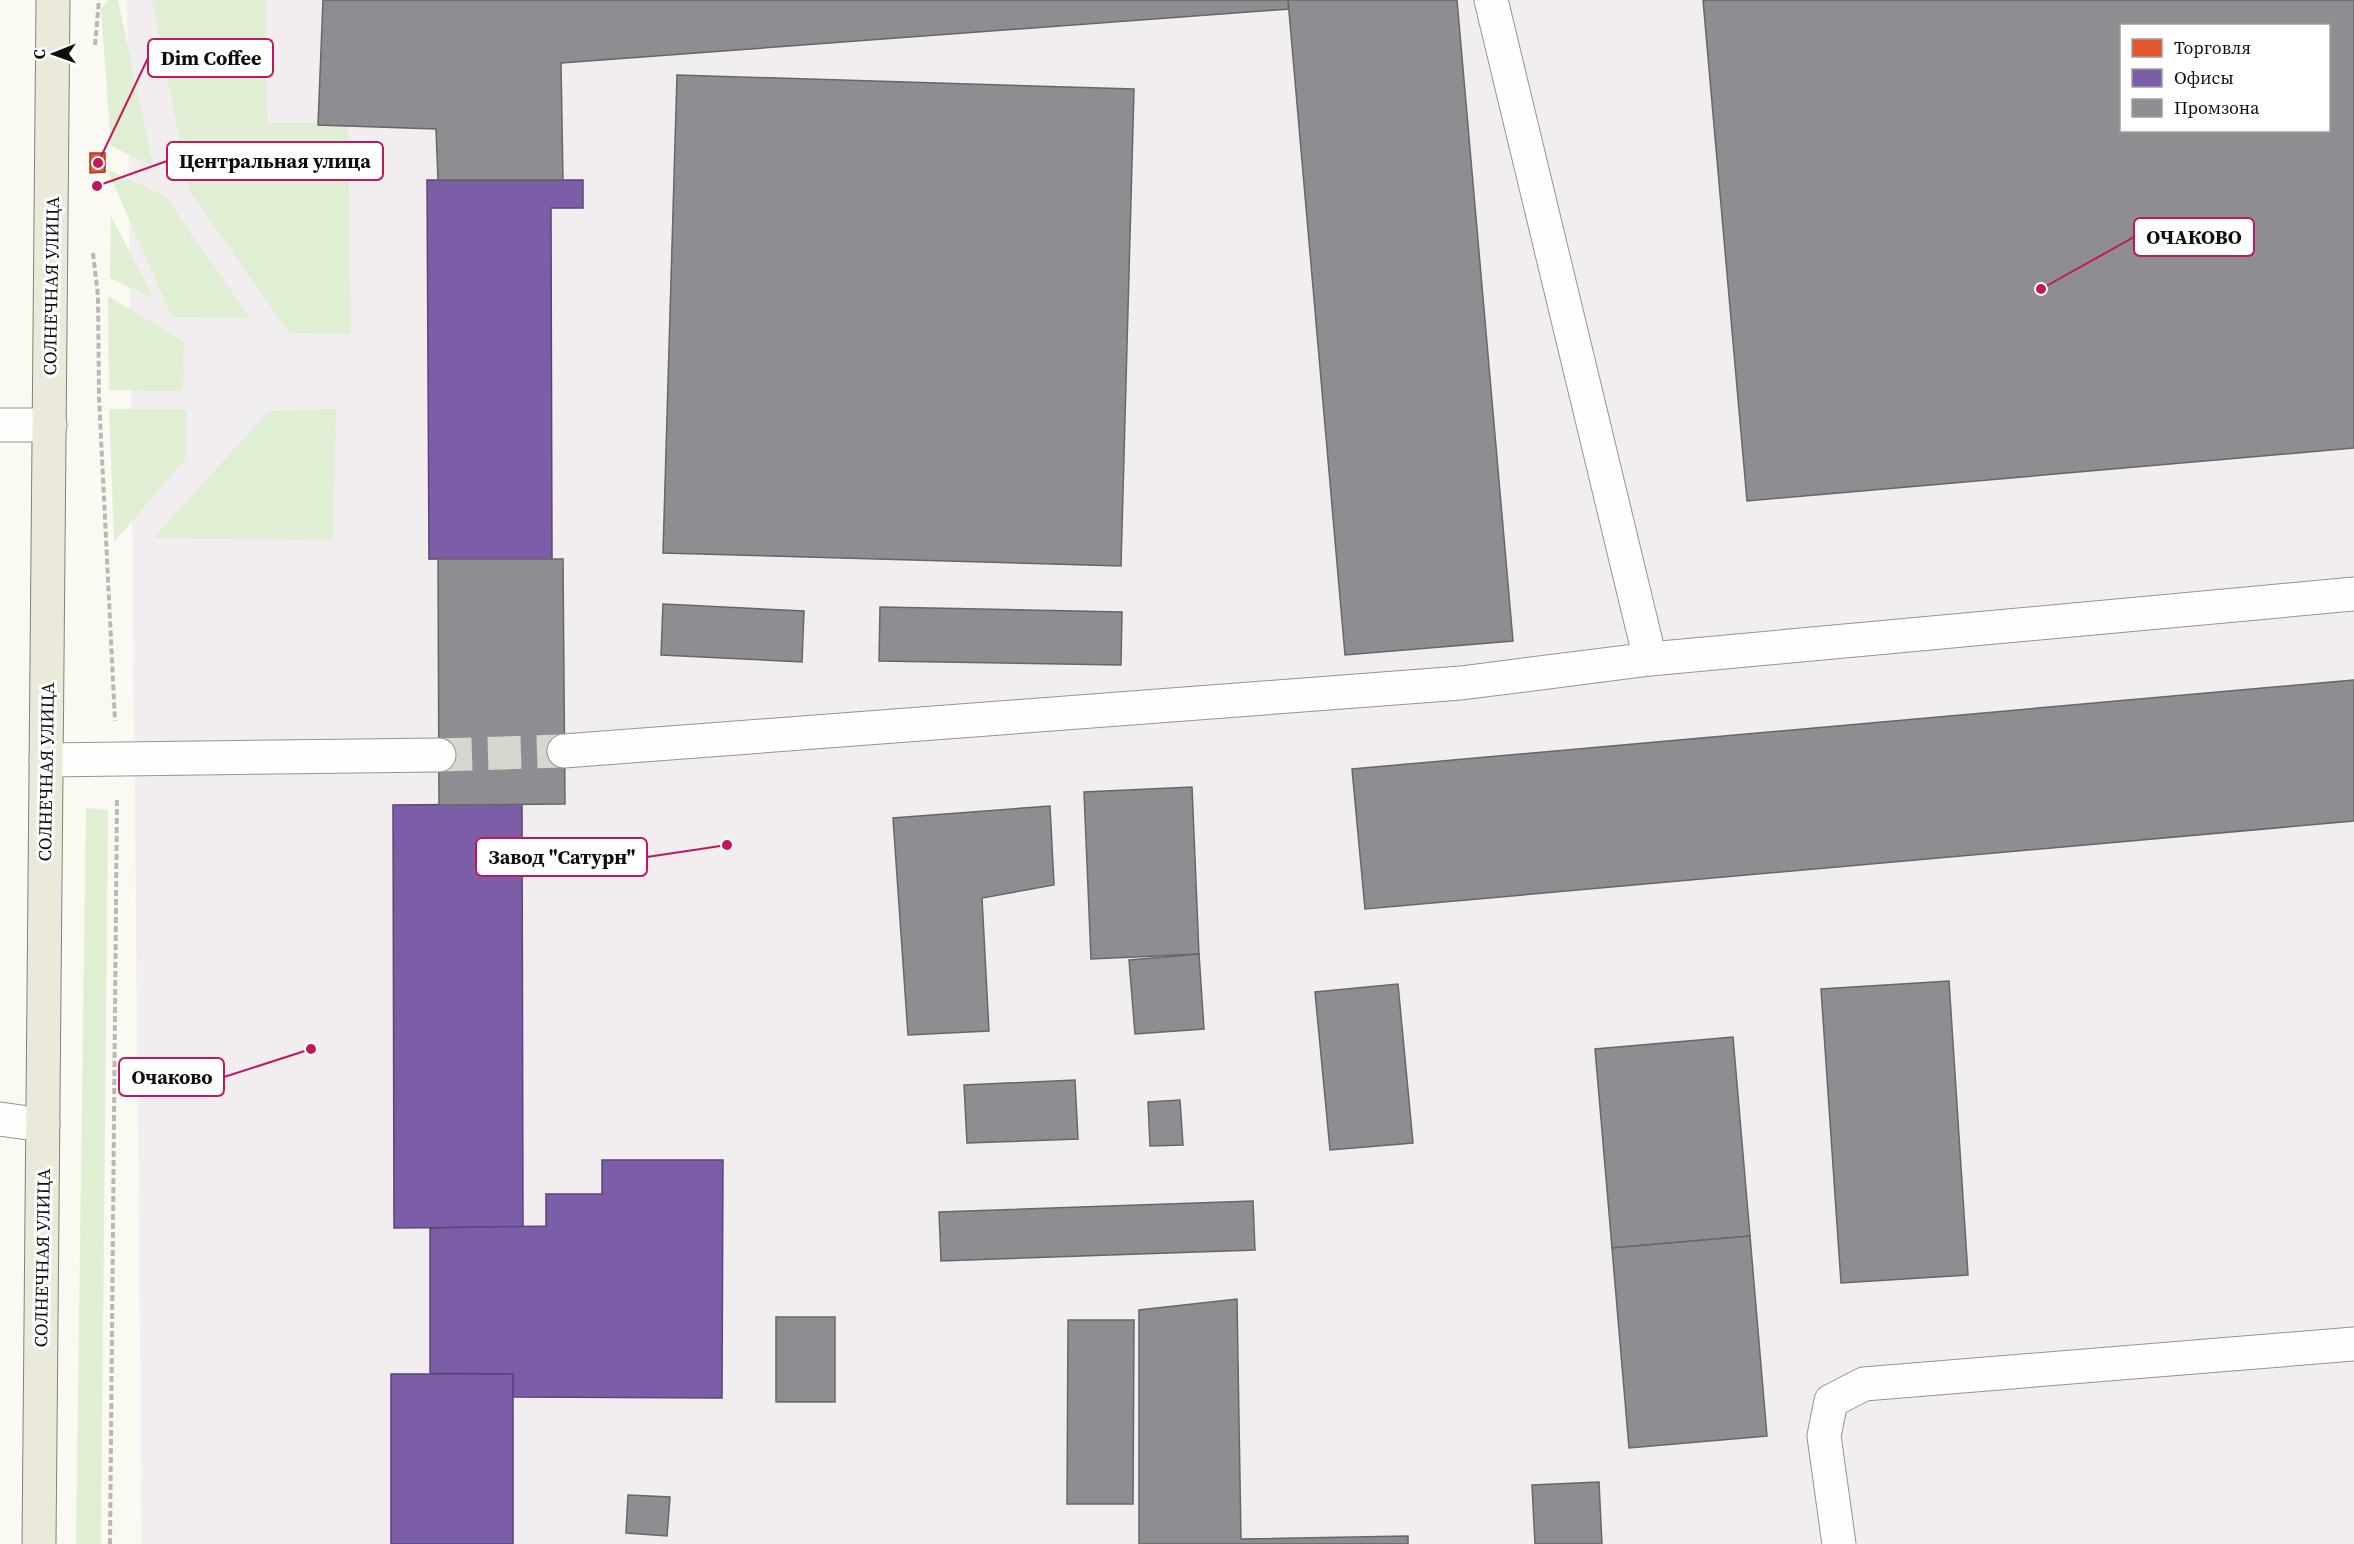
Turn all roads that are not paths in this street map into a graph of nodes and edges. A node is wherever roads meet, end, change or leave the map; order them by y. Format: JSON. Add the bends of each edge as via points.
{"nodes":[{"id":1,"x":53,"y":0,"type":"edge"},
{"id":2,"x":1491,"y":0,"type":"edge"},
{"id":3,"x":50,"y":424,"type":"junction"},
{"id":4,"x":0,"y":425,"type":"edge"},
{"id":5,"x":2354,"y":594,"type":"edge"},
{"id":6,"x":1650,"y":659,"type":"junction"},
{"id":7,"x":564,"y":751,"type":"tunnel mouth"},
{"id":8,"x":439,"y":755,"type":"tunnel mouth"},
{"id":9,"x":46,"y":760,"type":"junction"},
{"id":10,"x":0,"y":1119,"type":"edge"},
{"id":11,"x":43,"y":1125,"type":"junction"},
{"id":12,"x":2354,"y":1344,"type":"edge"},
{"id":13,"x":39,"y":1544,"type":"edge"},
{"id":14,"x":1839,"y":1544,"type":"edge"}],
"edges":[{"from":1,"to":3,"type":"main road","name":"СОЛНЕЧНАЯ УЛИЦА"},
{"from":2,"to":6,"type":"street"},
{"from":3,"to":4,"type":"street"},
{"from":3,"to":9,"type":"main road","name":"СОЛНЕЧНАЯ УЛИЦА"},
{"from":5,"to":6,"type":"street"},
{"from":6,"to":7,"type":"street","via":[[1461,683]]},
{"from":8,"to":9,"type":"street"},
{"from":9,"to":11,"type":"main road","name":"СОЛНЕЧНАЯ УЛИЦА"},
{"from":10,"to":11,"type":"street"},
{"from":11,"to":13,"type":"main road","name":"СОЛНЕЧНАЯ УЛИЦА"},
{"from":12,"to":14,"type":"street","via":[[1864,1384],[1831,1401],[1824,1436]]}]}
